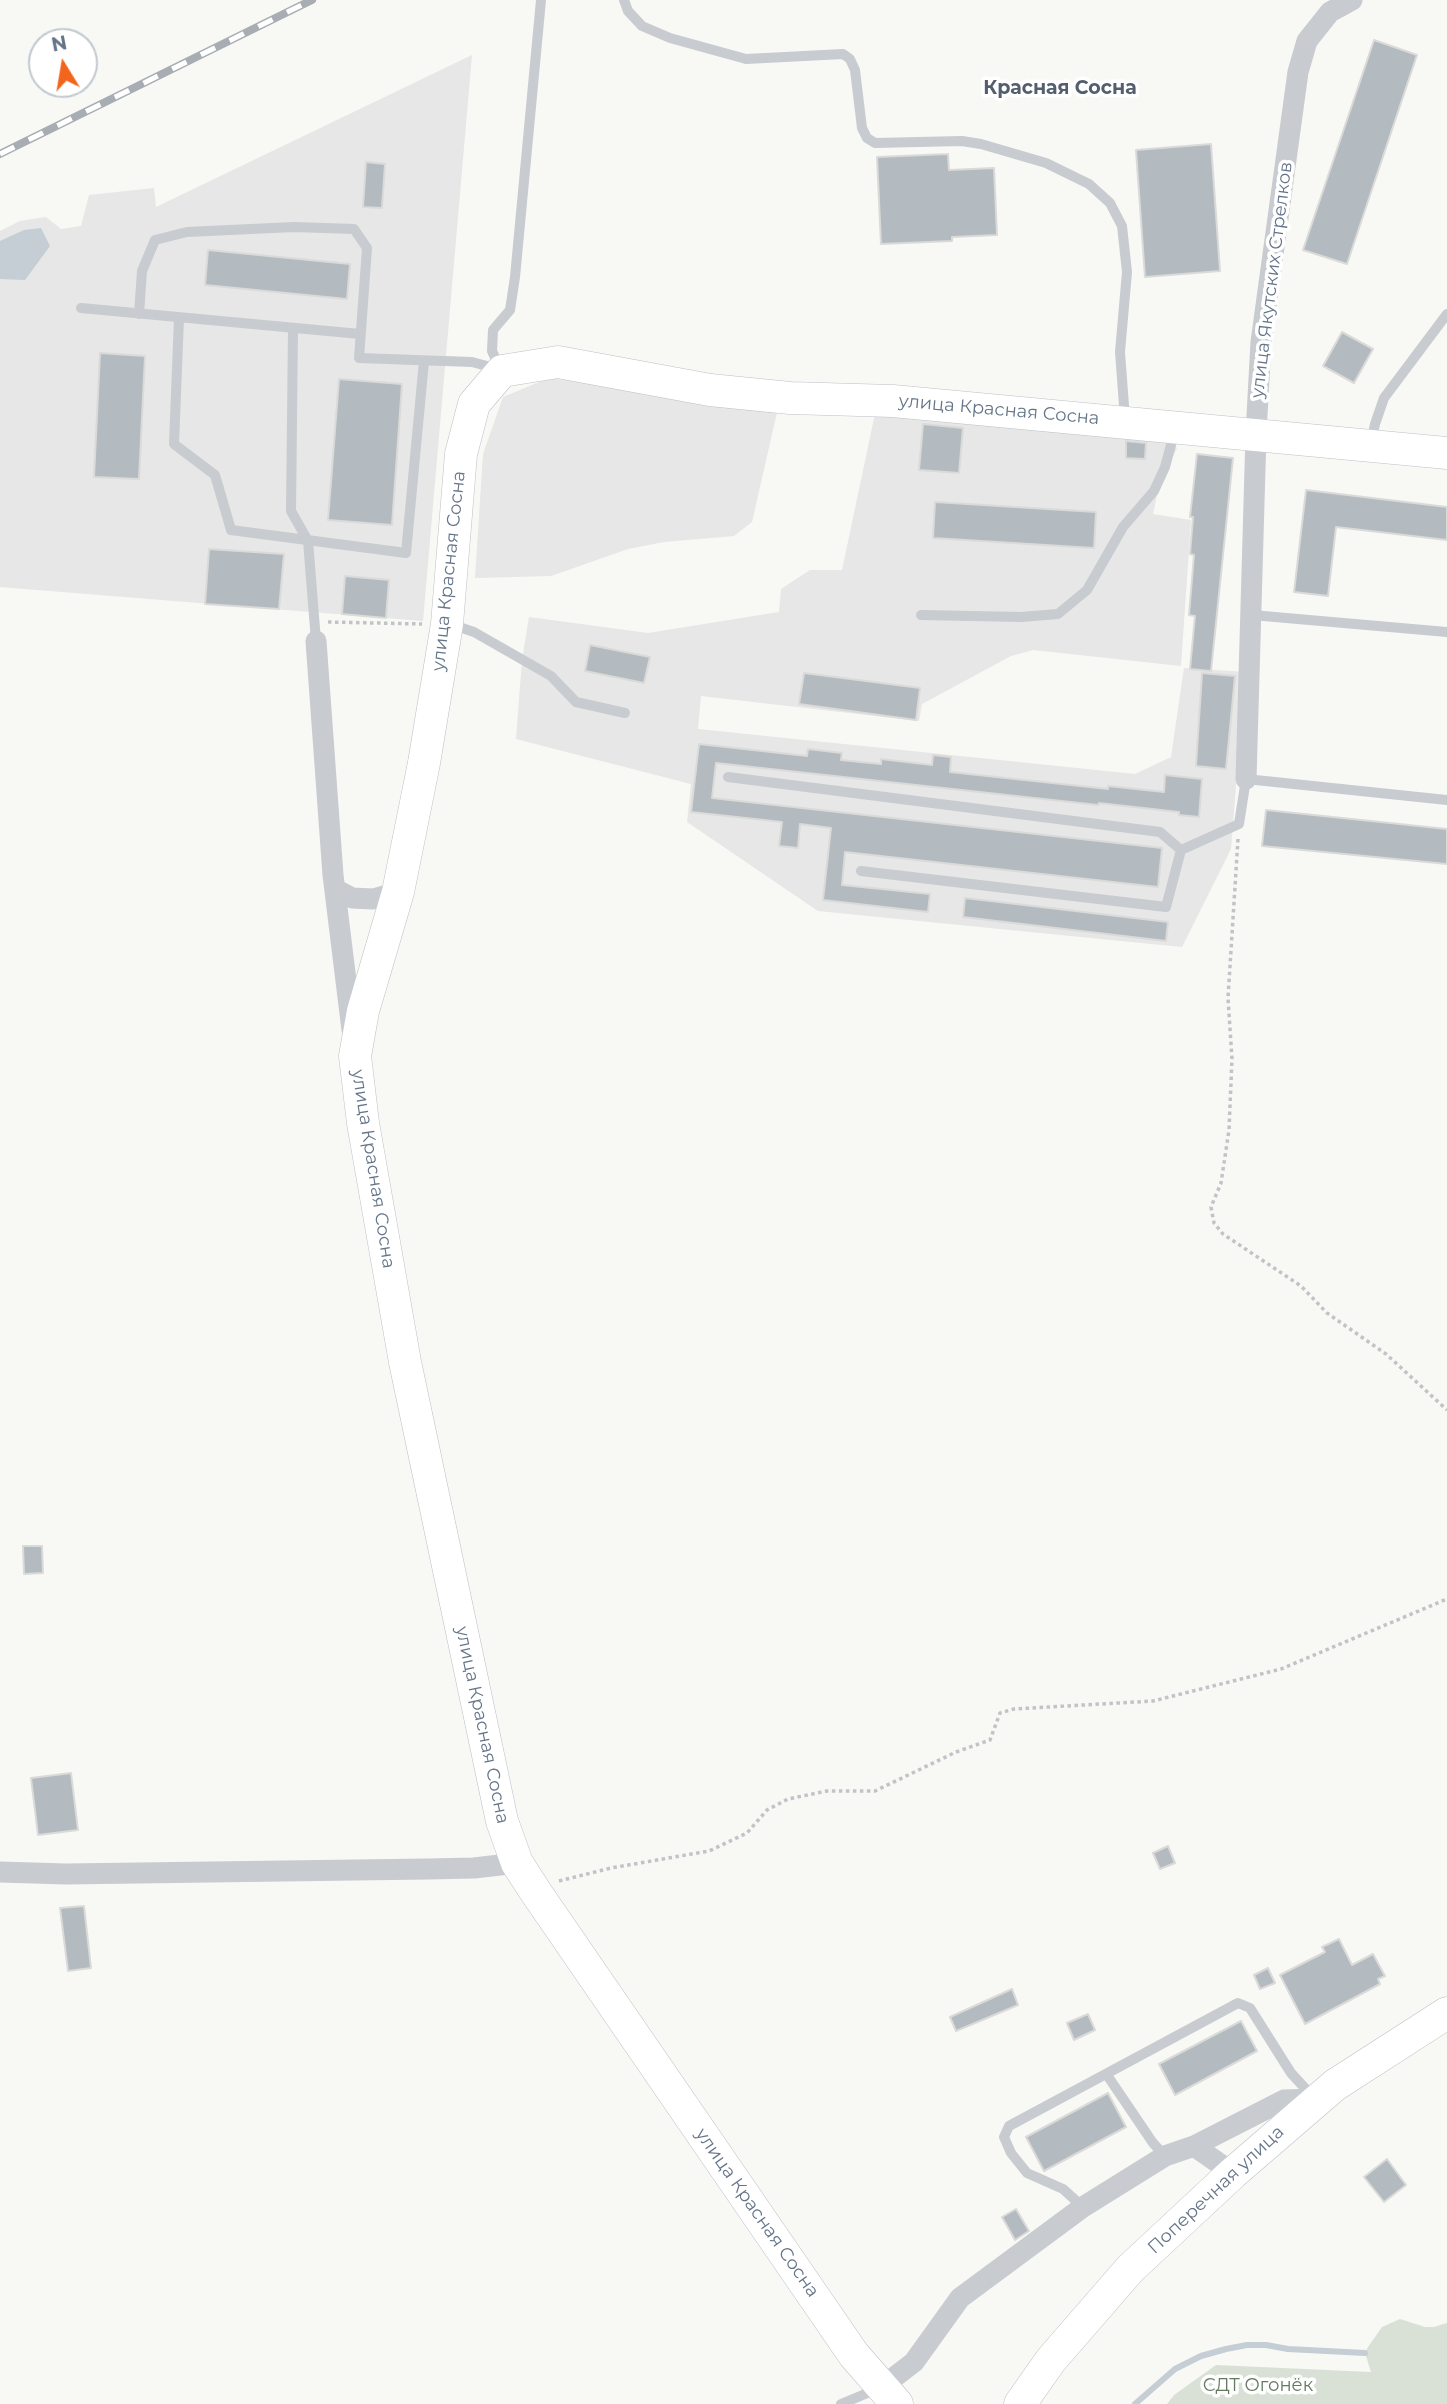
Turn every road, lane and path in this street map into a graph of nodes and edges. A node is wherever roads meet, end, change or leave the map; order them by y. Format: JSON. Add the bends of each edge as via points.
{"nodes":[{"id":1,"x":541,"y":0,"type":"edge"},
{"id":2,"x":624,"y":0,"type":"edge"},
{"id":3,"x":1352,"y":0,"type":"edge"},
{"id":4,"x":1328,"y":6,"type":"edge"},
{"id":5,"x":81,"y":308,"type":"dead end"},
{"id":6,"x":139,"y":314,"type":"junction"},
{"id":7,"x":1447,"y":314,"type":"edge"},
{"id":8,"x":179,"y":317,"type":"junction"},
{"id":9,"x":293,"y":329,"type":"junction"},
{"id":10,"x":360,"y":334,"type":"junction"},
{"id":11,"x":424,"y":361,"type":"junction"},
{"id":12,"x":502,"y":371,"type":"junction"},
{"id":13,"x":1126,"y":421,"type":"junction"},
{"id":14,"x":1175,"y":427,"type":"junction"},
{"id":15,"x":1256,"y":434,"type":"junction"},
{"id":16,"x":1371,"y":444,"type":"junction"},
{"id":17,"x":1447,"y":453,"type":"edge"},
{"id":18,"x":308,"y":541,"type":"junction"},
{"id":19,"x":921,"y":615,"type":"dead end"},
{"id":20,"x":1252,"y":615,"type":"junction"},
{"id":21,"x":447,"y":624,"type":"junction"},
{"id":22,"x":316,"y":631,"type":"junction"},
{"id":23,"x":1447,"y":632,"type":"edge"},
{"id":24,"x":625,"y":713,"type":"dead end"},
{"id":25,"x":728,"y":777,"type":"dead end"},
{"id":26,"x":1247,"y":779,"type":"junction"},
{"id":27,"x":1447,"y":800,"type":"edge"},
{"id":28,"x":1239,"y":824,"type":"junction"},
{"id":29,"x":1181,"y":850,"type":"junction"},
{"id":30,"x":861,"y":871,"type":"dead end"},
{"id":31,"x":335,"y":889,"type":"junction"},
{"id":32,"x":398,"y":892,"type":"junction"},
{"id":33,"x":355,"y":1056,"type":"junction"},
{"id":34,"x":1447,"y":1410,"type":"edge"},
{"id":35,"x":1447,"y":1599,"type":"edge"},
{"id":36,"x":517,"y":1863,"type":"junction"},
{"id":37,"x":0,"y":1872,"type":"edge"},
{"id":38,"x":535,"y":1891,"type":"junction"},
{"id":39,"x":1447,"y":2013,"type":"edge"},
{"id":40,"x":1107,"y":2075,"type":"junction"},
{"id":41,"x":1315,"y":2099,"type":"junction"},
{"id":42,"x":1194,"y":2146,"type":"junction"},
{"id":43,"x":1165,"y":2157,"type":"junction"},
{"id":44,"x":1233,"y":2173,"type":"junction"},
{"id":45,"x":1083,"y":2207,"type":"junction"},
{"id":46,"x":890,"y":2395,"type":"edge"},
{"id":47,"x":842,"y":2404,"type":"edge"},
{"id":48,"x":1020,"y":2404,"type":"edge"}],
"edges":[{"from":1,"to":12,"type":"lane","via":[[515,277],[510,310],[493,330],[492,351]]},
{"from":2,"to":13,"type":"lane","via":[[642,26],[746,59],[843,54],[855,70],[862,128],[874,143],[981,144],[1046,163],[1089,184],[1110,203],[1122,226],[1128,272],[1120,352]]},
{"from":3,"to":4,"type":"street","name":"улица Якутских Стрелков"},
{"from":4,"to":15,"type":"street","name":"улица Якутских Стрелков","via":[[1307,41],[1298,72],[1261,342]]},
{"from":5,"to":6,"type":"lane"},
{"from":6,"to":8,"type":"lane"},
{"from":6,"to":10,"type":"lane","via":[[142,271],[155,240],[200,231],[354,229],[367,248]]},
{"from":7,"to":16,"type":"lane","via":[[1384,398]]},
{"from":8,"to":9,"type":"lane"},
{"from":8,"to":18,"type":"lane","via":[[174,444],[215,475],[231,530]]},
{"from":9,"to":10,"type":"lane"},
{"from":9,"to":18,"type":"lane","via":[[291,511]]},
{"from":10,"to":11,"type":"lane","via":[[359,358]]},
{"from":11,"to":12,"type":"lane","via":[[472,362]]},
{"from":11,"to":18,"type":"lane","via":[[407,553]]},
{"from":12,"to":13,"type":"street","name":"улица Красная Сосна","via":[[558,362],[724,392]]},
{"from":12,"to":21,"type":"street","name":"улица Красная Сосна","via":[[474,404],[461,454]]},
{"from":13,"to":14,"type":"street","name":"улица Красная Сосна"},
{"from":14,"to":15,"type":"street","name":"улица Красная Сосна"},
{"from":14,"to":19,"type":"lane","via":[[1154,491],[1124,527],[1087,590],[1058,614]]},
{"from":15,"to":16,"type":"street"},
{"from":15,"to":20,"type":"street","name":"улица Якутских Стрелков"},
{"from":16,"to":17,"type":"street"},
{"from":18,"to":22,"type":"lane"},
{"from":20,"to":23,"type":"lane"},
{"from":20,"to":26,"type":"street","name":"улица Якутских Стрелков"},
{"from":21,"to":22,"type":"path"},
{"from":21,"to":24,"type":"lane","via":[[474,632],[551,676],[576,702]]},
{"from":21,"to":32,"type":"street","name":"улица Красная Сосна"},
{"from":22,"to":31,"type":"street"},
{"from":25,"to":29,"type":"lane","via":[[1160,832]]},
{"from":26,"to":27,"type":"lane"},
{"from":26,"to":28,"type":"lane"},
{"from":28,"to":29,"type":"lane"},
{"from":28,"to":34,"type":"path","via":[[1228,998],[1232,1059],[1229,1130],[1221,1184],[1211,1207],[1214,1223],[1386,1354]]},
{"from":29,"to":30,"type":"lane","via":[[1166,907]]},
{"from":31,"to":32,"type":"street","via":[[352,898],[373,899]]},
{"from":31,"to":33,"type":"street"},
{"from":32,"to":33,"type":"street","name":"улица Красная Сосна","via":[[363,1011]]},
{"from":33,"to":36,"type":"street","name":"улица Красная Сосна","via":[[405,1362],[502,1821]]},
{"from":35,"to":38,"type":"path","via":[[1281,1670],[1153,1701],[1000,1713],[990,1740],[875,1791],[827,1791],[788,1799],[767,1810],[747,1833],[709,1851],[575,1876]]},
{"from":36,"to":37,"type":"street","via":[[474,1868]]},
{"from":36,"to":38,"type":"street","name":"улица Красная Сосна"},
{"from":38,"to":46,"type":"street","name":"улица Красная Сосна","via":[[854,2355]]},
{"from":39,"to":41,"type":"street","name":"Поперечная улица"},
{"from":40,"to":41,"type":"lane","via":[[1238,2003],[1250,2008],[1291,2073]]},
{"from":40,"to":43,"type":"lane"},
{"from":40,"to":45,"type":"lane","via":[[1009,2126],[1004,2137],[1027,2173],[1063,2189]]},
{"from":41,"to":42,"type":"street","via":[[1284,2100]]},
{"from":41,"to":44,"type":"street","name":"Поперечная улица"},
{"from":42,"to":43,"type":"street"},
{"from":42,"to":44,"type":"street"},
{"from":43,"to":45,"type":"street"},
{"from":44,"to":48,"type":"street","name":"Поперечная улица","via":[[1130,2269],[1051,2360]]},
{"from":45,"to":46,"type":"street","via":[[960,2298]]},
{"from":46,"to":47,"type":"lane"}]}
